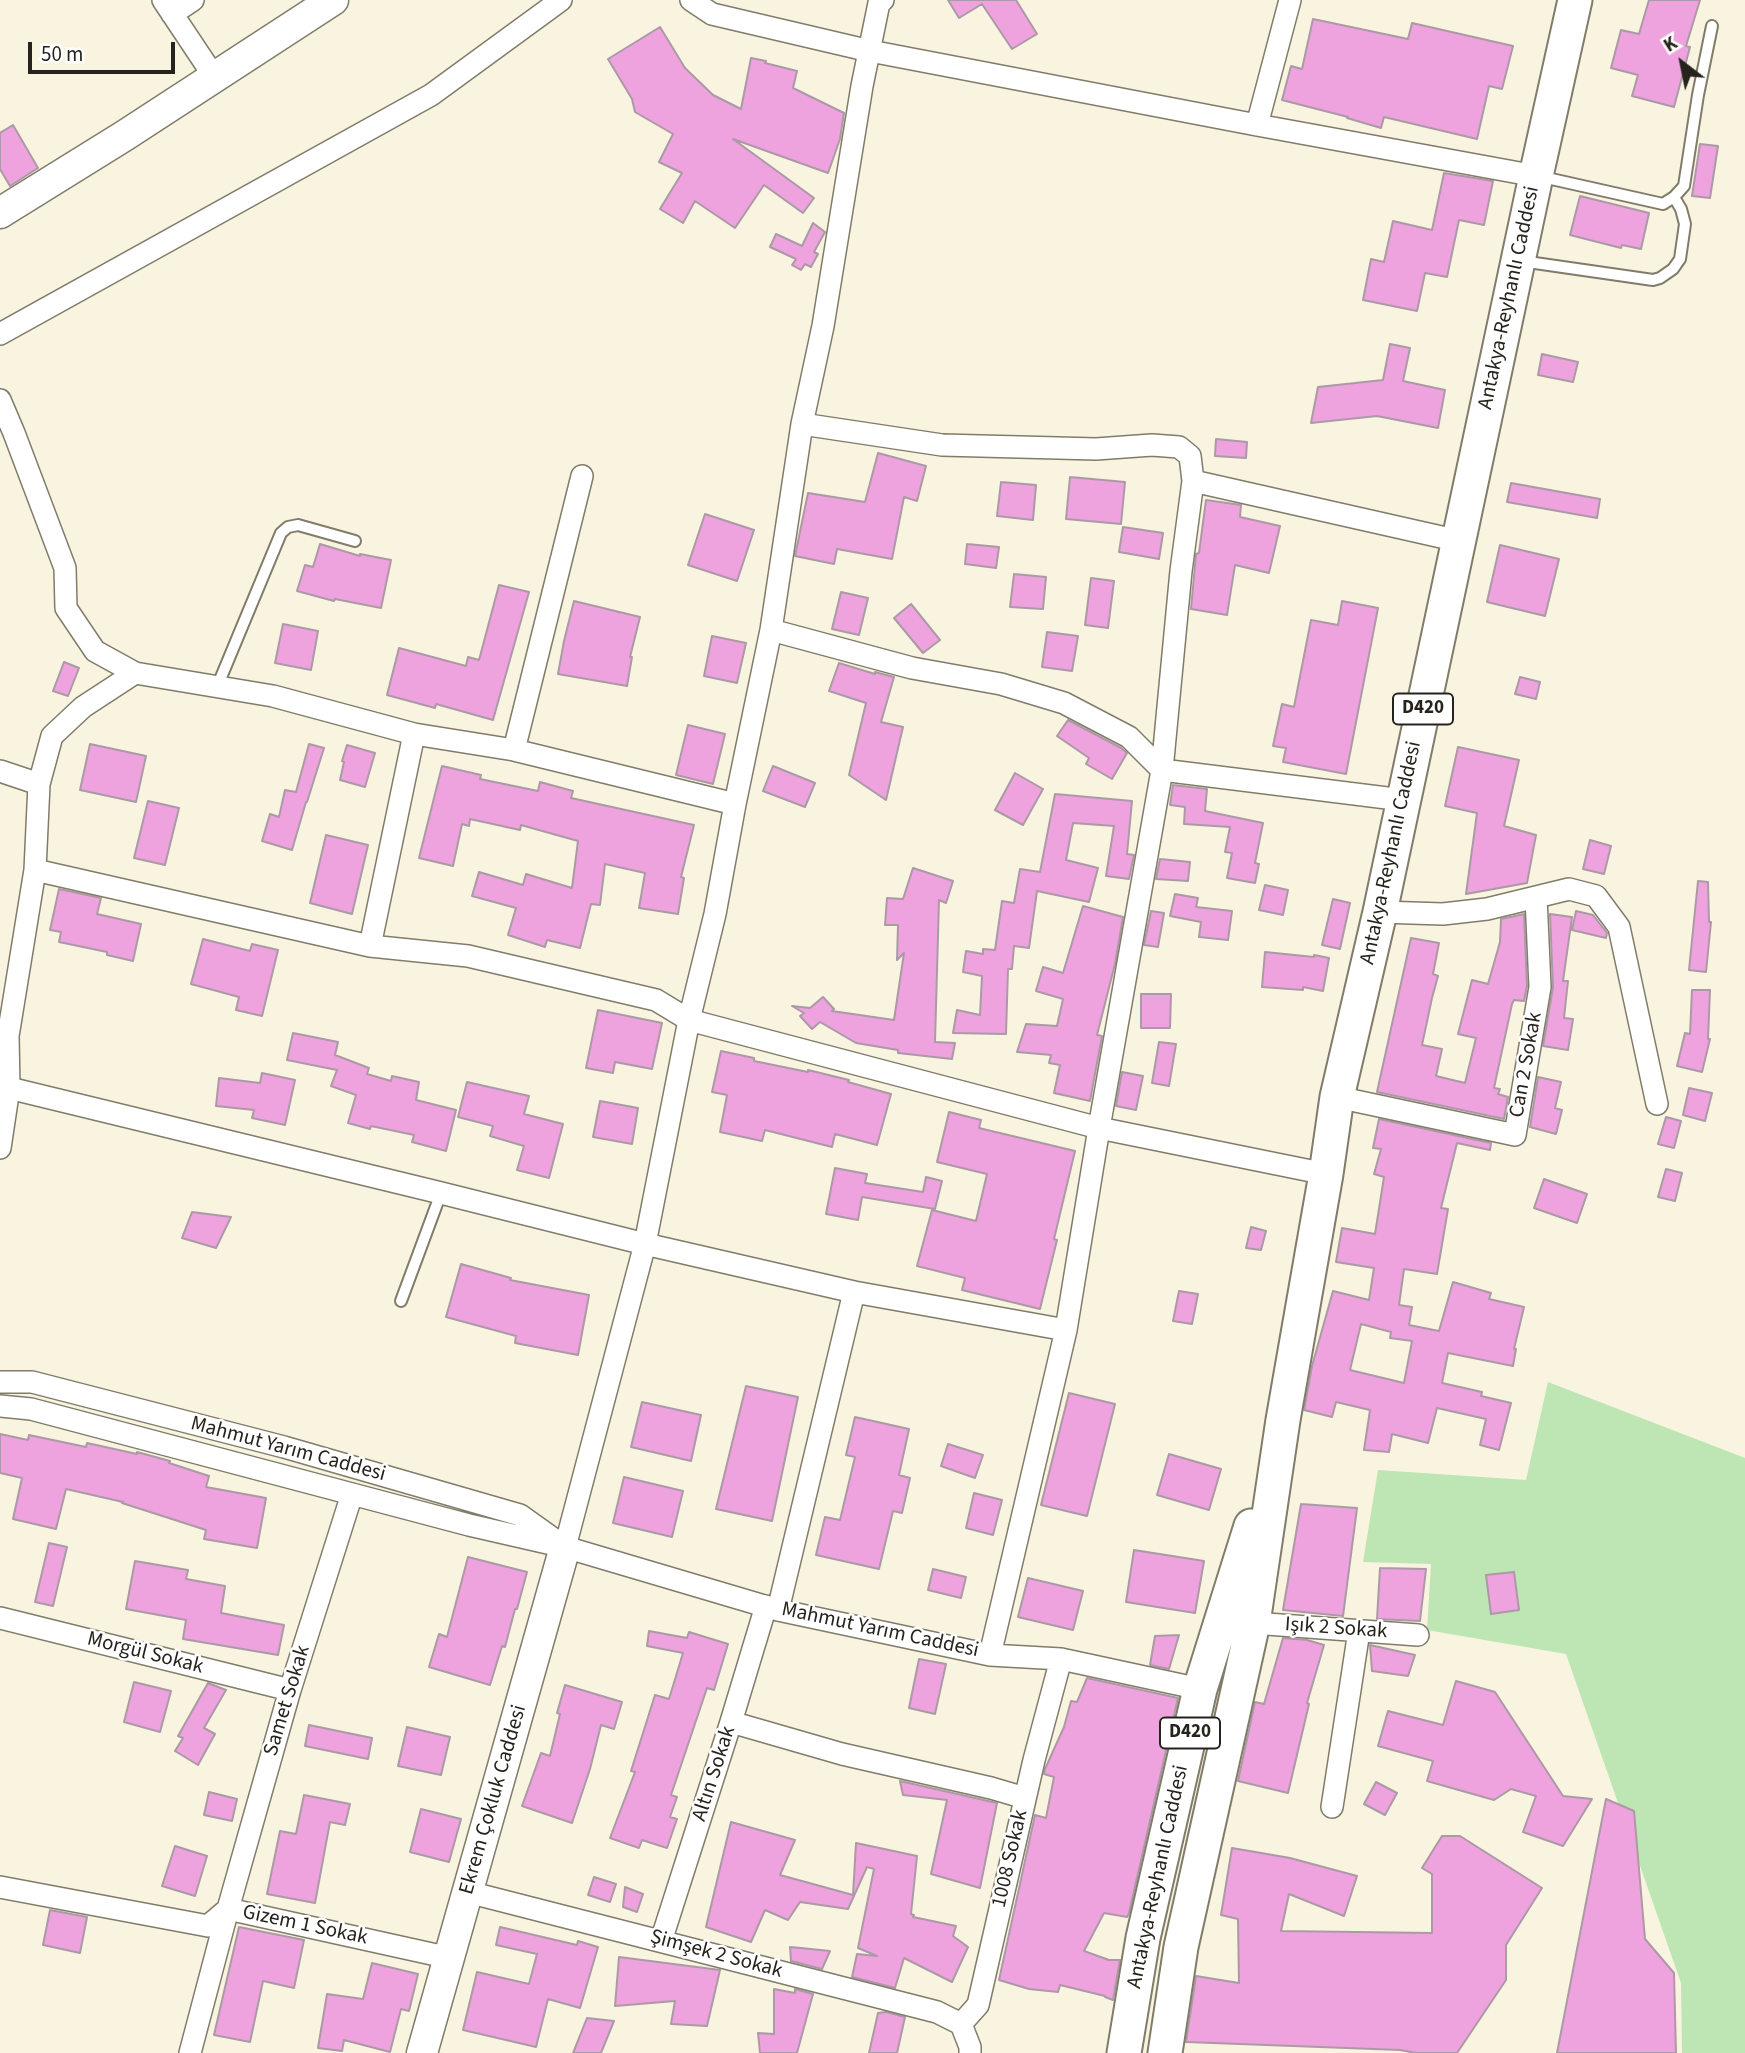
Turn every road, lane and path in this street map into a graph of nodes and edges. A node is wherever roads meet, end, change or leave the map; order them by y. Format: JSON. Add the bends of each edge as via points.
{"nodes":[{"id":1,"x":193,"y":0,"type":"edge"},
{"id":2,"x":333,"y":0,"type":"edge"},
{"id":3,"x":561,"y":0,"type":"edge"},
{"id":4,"x":691,"y":0,"type":"edge"},
{"id":5,"x":883,"y":0,"type":"edge"},
{"id":6,"x":1290,"y":0,"type":"edge"},
{"id":7,"x":1575,"y":0,"type":"edge"},
{"id":8,"x":168,"y":7,"type":"edge"},
{"id":9,"x":1712,"y":26,"type":"dead end"},
{"id":10,"x":870,"y":51,"type":"junction"},
{"id":11,"x":215,"y":78,"type":"junction"},
{"id":12,"x":1257,"y":125,"type":"junction"},
{"id":13,"x":1535,"y":176,"type":"junction"},
{"id":14,"x":1674,"y":197,"type":"junction"},
{"id":15,"x":0,"y":213,"type":"edge"},
{"id":16,"x":1518,"y":260,"type":"junction"},
{"id":17,"x":0,"y":334,"type":"edge"},
{"id":18,"x":0,"y":400,"type":"edge"},
{"id":19,"x":803,"y":424,"type":"junction"},
{"id":20,"x":582,"y":476,"type":"dead end"},
{"id":21,"x":1194,"y":481,"type":"junction"},
{"id":22,"x":355,"y":541,"type":"dead end"},
{"id":23,"x":1459,"y":541,"type":"junction"},
{"id":24,"x":771,"y":630,"type":"junction"},
{"id":25,"x":135,"y":673,"type":"junction"},
{"id":26,"x":217,"y":687,"type":"junction"},
{"id":27,"x":414,"y":734,"type":"junction"},
{"id":28,"x":514,"y":750,"type":"junction"},
{"id":29,"x":1162,"y":770,"type":"junction"},
{"id":30,"x":0,"y":771,"type":"edge"},
{"id":31,"x":39,"y":784,"type":"junction"},
{"id":32,"x":1403,"y":800,"type":"junction"},
{"id":33,"x":735,"y":804,"type":"junction"},
{"id":34,"x":35,"y":870,"type":"junction"},
{"id":35,"x":1536,"y":897,"type":"junction"},
{"id":36,"x":1380,"y":912,"type":"junction"},
{"id":37,"x":370,"y":946,"type":"junction"},
{"id":38,"x":689,"y":1020,"type":"junction"},
{"id":39,"x":4,"y":1035,"type":"edge"},
{"id":40,"x":9,"y":1088,"type":"junction"},
{"id":41,"x":1337,"y":1097,"type":"junction"},
{"id":42,"x":1657,"y":1104,"type":"dead end"},
{"id":43,"x":1098,"y":1128,"type":"junction"},
{"id":44,"x":0,"y":1148,"type":"edge"},
{"id":45,"x":1326,"y":1174,"type":"junction"},
{"id":46,"x":441,"y":1193,"type":"junction"},
{"id":47,"x":645,"y":1244,"type":"junction"},
{"id":48,"x":855,"y":1292,"type":"junction"},
{"id":49,"x":401,"y":1301,"type":"dead end"},
{"id":50,"x":1066,"y":1330,"type":"junction"},
{"id":51,"x":0,"y":1382,"type":"edge"},
{"id":52,"x":0,"y":1406,"type":"edge"},
{"id":53,"x":1283,"y":1420,"type":"junction"},
{"id":54,"x":352,"y":1494,"type":"junction"},
{"id":55,"x":565,"y":1547,"type":"junction"},
{"id":56,"x":772,"y":1608,"type":"junction"},
{"id":57,"x":0,"y":1618,"type":"edge"},
{"id":58,"x":1253,"y":1623,"type":"junction"},
{"id":59,"x":1359,"y":1631,"type":"junction"},
{"id":60,"x":1418,"y":1635,"type":"dead end"},
{"id":61,"x":990,"y":1655,"type":"junction"},
{"id":62,"x":1060,"y":1659,"type":"junction"},
{"id":63,"x":1200,"y":1689,"type":"junction"},
{"id":64,"x":290,"y":1690,"type":"junction"},
{"id":65,"x":731,"y":1722,"type":"junction"},
{"id":66,"x":1025,"y":1798,"type":"junction"},
{"id":67,"x":1332,"y":1807,"type":"dead end"},
{"id":68,"x":0,"y":1887,"type":"edge"},
{"id":69,"x":468,"y":1892,"type":"junction"},
{"id":70,"x":228,"y":1909,"type":"junction"},
{"id":71,"x":661,"y":1941,"type":"junction"},
{"id":72,"x":450,"y":1958,"type":"junction"},
{"id":73,"x":961,"y":2024,"type":"junction"},
{"id":74,"x":1133,"y":2050,"type":"edge"},
{"id":75,"x":191,"y":2053,"type":"edge"},
{"id":76,"x":422,"y":2053,"type":"edge"},
{"id":77,"x":970,"y":2053,"type":"edge"},
{"id":78,"x":1165,"y":2053,"type":"edge"}],
"edges":[{"from":1,"to":8,"type":"street"},
{"from":2,"to":11,"type":"street"},
{"from":3,"to":17,"type":"street","via":[[430,95]]},
{"from":4,"to":10,"type":"street","via":[[712,14]]},
{"from":5,"to":10,"type":"street"},
{"from":6,"to":12,"type":"street"},
{"from":7,"to":13,"type":"main road","name":"Antakya-Reyhanlı Caddesi","number":"D420"},
{"from":8,"to":11,"type":"street"},
{"from":9,"to":14,"type":"lane","via":[[1684,186]]},
{"from":10,"to":12,"type":"street"},
{"from":10,"to":19,"type":"street"},
{"from":11,"to":15,"type":"street"},
{"from":12,"to":13,"type":"street"},
{"from":13,"to":14,"type":"lane","via":[[1663,204]]},
{"from":13,"to":16,"type":"main road","name":"Antakya-Reyhanlı Caddesi","number":"D420"},
{"from":14,"to":16,"type":"lane","via":[[1685,224],[1680,259],[1660,278]]},
{"from":16,"to":23,"type":"main road","name":"Antakya-Reyhanlı Caddesi","number":"D420"},
{"from":18,"to":25,"type":"street","via":[[65,568],[66,608],[95,651]]},
{"from":19,"to":21,"type":"street","via":[[942,445],[1179,447],[1190,456]]},
{"from":19,"to":24,"type":"street"},
{"from":20,"to":28,"type":"street"},
{"from":21,"to":23,"type":"street"},
{"from":21,"to":29,"type":"street"},
{"from":22,"to":26,"type":"lane","via":[[298,525],[281,533]]},
{"from":23,"to":32,"type":"main road","name":"Antakya-Reyhanlı Caddesi","number":"D420"},
{"from":24,"to":29,"type":"street","via":[[1063,703],[1129,737]]},
{"from":24,"to":33,"type":"street"},
{"from":25,"to":26,"type":"street"},
{"from":25,"to":31,"type":"street","via":[[83,707],[52,736]]},
{"from":26,"to":27,"type":"street","via":[[273,696]]},
{"from":27,"to":28,"type":"street"},
{"from":27,"to":37,"type":"street"},
{"from":28,"to":33,"type":"street"},
{"from":29,"to":32,"type":"street"},
{"from":29,"to":43,"type":"street"},
{"from":30,"to":31,"type":"street"},
{"from":31,"to":34,"type":"street"},
{"from":32,"to":36,"type":"main road","name":"Antakya-Reyhanlı Caddesi","number":"D420"},
{"from":33,"to":38,"type":"street"},
{"from":34,"to":37,"type":"street"},
{"from":34,"to":39,"type":"street"},
{"from":35,"to":36,"type":"street","via":[[1443,914]]},
{"from":35,"to":41,"type":"street","name":"Can 2 Sokak","via":[[1540,987],[1515,1135]]},
{"from":35,"to":42,"type":"street","via":[[1569,889],[1596,896],[1619,928]]},
{"from":36,"to":41,"type":"main road","name":"Antakya-Reyhanlı Caddesi","number":"D420"},
{"from":37,"to":38,"type":"street","via":[[468,956],[656,1000]]},
{"from":38,"to":43,"type":"street"},
{"from":38,"to":47,"type":"street"},
{"from":39,"to":40,"type":"street"},
{"from":40,"to":44,"type":"street"},
{"from":40,"to":46,"type":"street"},
{"from":41,"to":45,"type":"main road","name":"Antakya-Reyhanlı Caddesi","number":"D420"},
{"from":43,"to":45,"type":"street"},
{"from":43,"to":50,"type":"street"},
{"from":45,"to":53,"type":"main road","name":"Antakya-Reyhanlı Caddesi","number":"D420"},
{"from":46,"to":47,"type":"street"},
{"from":46,"to":49,"type":"lane"},
{"from":47,"to":48,"type":"street"},
{"from":47,"to":55,"type":"street"},
{"from":48,"to":50,"type":"street"},
{"from":48,"to":56,"type":"street","name":"Altın Sokak"},
{"from":50,"to":61,"type":"street"},
{"from":51,"to":55,"type":"street","name":"Mahmut Yarım Caddesi","via":[[32,1382],[284,1447],[520,1515]]},
{"from":52,"to":54,"type":"street","name":"Mahmut Yarım Caddesi","via":[[31,1409]]},
{"from":53,"to":58,"type":"main road","name":"Antakya-Reyhanlı Caddesi","number":"D420"},
{"from":53,"to":63,"type":"main road","name":"Antakya-Reyhanlı Caddesi","number":"D420"},
{"from":54,"to":55,"type":"street","name":"Mahmut Yarım Caddesi"},
{"from":54,"to":64,"type":"street","name":"Samet Sokak"},
{"from":55,"to":56,"type":"street","name":"Mahmut Yarım Caddesi"},
{"from":55,"to":69,"type":"street","name":"Ekrem Çokluk Caddesi"},
{"from":56,"to":61,"type":"street","name":"Mahmut Yarım Caddesi"},
{"from":56,"to":65,"type":"street","name":"Altın Sokak"},
{"from":57,"to":64,"type":"street","name":"Morgül Sokak"},
{"from":58,"to":59,"type":"street","name":"Işık 2 Sokak"},
{"from":58,"to":78,"type":"main road","name":"Antakya-Reyhanlı Caddesi","number":"D420","via":[[1181,1947]]},
{"from":59,"to":60,"type":"street","name":"Işık 2 Sokak"},
{"from":59,"to":67,"type":"street"},
{"from":61,"to":62,"type":"street","name":"Mahmut Yarım Caddesi"},
{"from":62,"to":63,"type":"street","name":"Mahmut Yarım Caddesi"},
{"from":62,"to":66,"type":"street","name":"1008 Sokak"},
{"from":63,"to":74,"type":"main road","name":"Antakya-Reyhanlı Caddesi","number":"D420","via":[[1143,1938]]},
{"from":64,"to":70,"type":"street","name":"Samet Sokak"},
{"from":65,"to":66,"type":"street"},
{"from":65,"to":71,"type":"street","name":"Altın Sokak"},
{"from":66,"to":73,"type":"street","name":"1008 Sokak","via":[[978,2005]]},
{"from":68,"to":70,"type":"street","name":"Gizem 1 Sokak","via":[[208,1926]]},
{"from":69,"to":71,"type":"street","name":"Şimşek 2 Sokak"},
{"from":69,"to":72,"type":"street","name":"Ekrem Çokluk Caddesi"},
{"from":70,"to":72,"type":"street","name":"Gizem 1 Sokak"},
{"from":70,"to":75,"type":"street","name":"Samet Sokak"},
{"from":71,"to":73,"type":"street","name":"Şimşek 2 Sokak","via":[[937,2012]]},
{"from":72,"to":76,"type":"street","name":"Ekrem Çokluk Caddesi"},
{"from":73,"to":77,"type":"street"}]}
